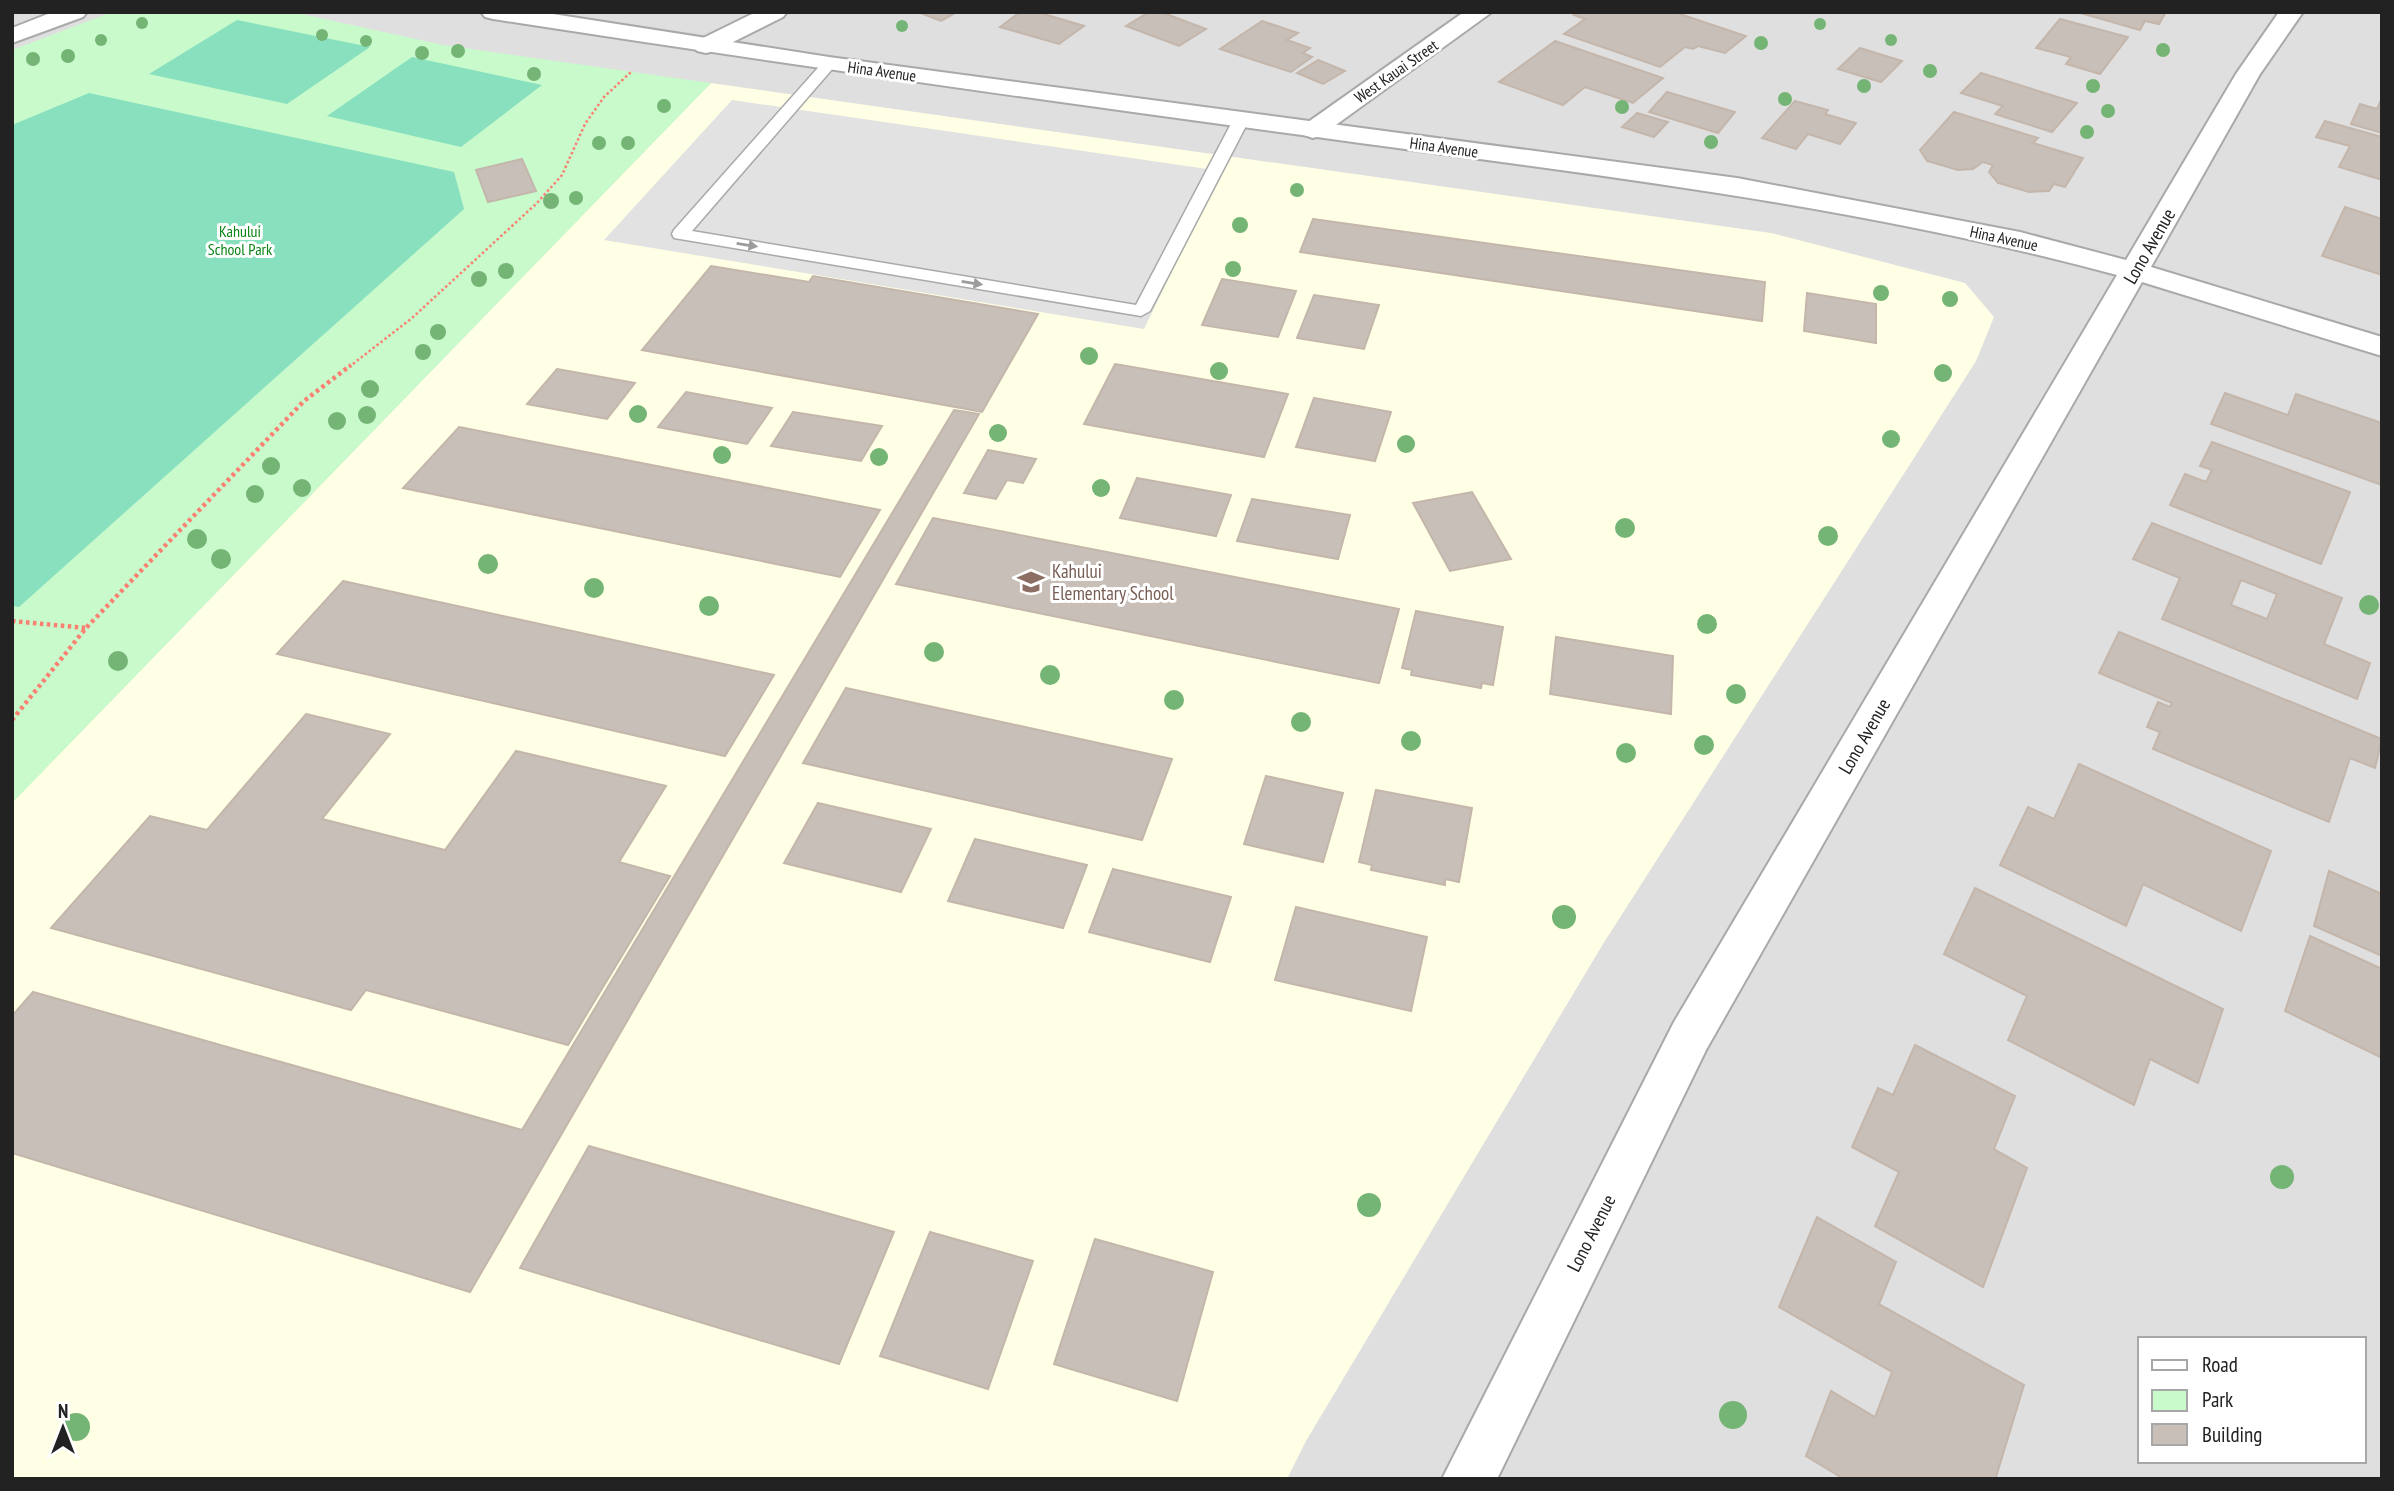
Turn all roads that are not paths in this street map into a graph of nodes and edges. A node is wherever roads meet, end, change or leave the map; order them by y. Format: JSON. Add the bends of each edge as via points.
{"nodes":[{"id":1,"x":75,"y":12,"type":"edge"},
{"id":2,"x":493,"y":12,"type":"edge"},
{"id":3,"x":775,"y":12,"type":"edge"},
{"id":4,"x":1480,"y":12,"type":"edge"},
{"id":5,"x":2291,"y":12,"type":"edge"},
{"id":6,"x":12,"y":36,"type":"edge"},
{"id":7,"x":706,"y":46,"type":"junction"},
{"id":8,"x":829,"y":64,"type":"junction"},
{"id":9,"x":1241,"y":120,"type":"junction"},
{"id":10,"x":1312,"y":130,"type":"junction"},
{"id":11,"x":680,"y":234,"type":"joint"},
{"id":12,"x":2134,"y":271,"type":"junction"},
{"id":13,"x":1141,"y":311,"type":"joint"},
{"id":14,"x":2382,"y":347,"type":"edge"},
{"id":15,"x":1469,"y":1479,"type":"edge"}],
"edges":[{"from":1,"to":6,"type":"street"},
{"from":2,"to":7,"type":"street","name":"Hina Avenue"},
{"from":3,"to":7,"type":"street"},
{"from":4,"to":10,"type":"street","name":"West Kauai Street"},
{"from":5,"to":12,"type":"street","name":"Lono Avenue","via":[[2248,74]]},
{"from":7,"to":8,"type":"street","name":"Hina Avenue"},
{"from":8,"to":9,"type":"street","name":"Hina Avenue"},
{"from":8,"to":11,"type":"lane"},
{"from":9,"to":10,"type":"street","name":"Hina Avenue"},
{"from":9,"to":13,"type":"lane"},
{"from":10,"to":12,"type":"street","name":"Hina Avenue","via":[[1737,186],[2020,240]]},
{"from":11,"to":13,"type":"lane","one_way":true},
{"from":12,"to":14,"type":"street","name":"Hina Avenue"},
{"from":12,"to":15,"type":"street","name":"Lono Avenue","via":[[1690,1036]]}]}
